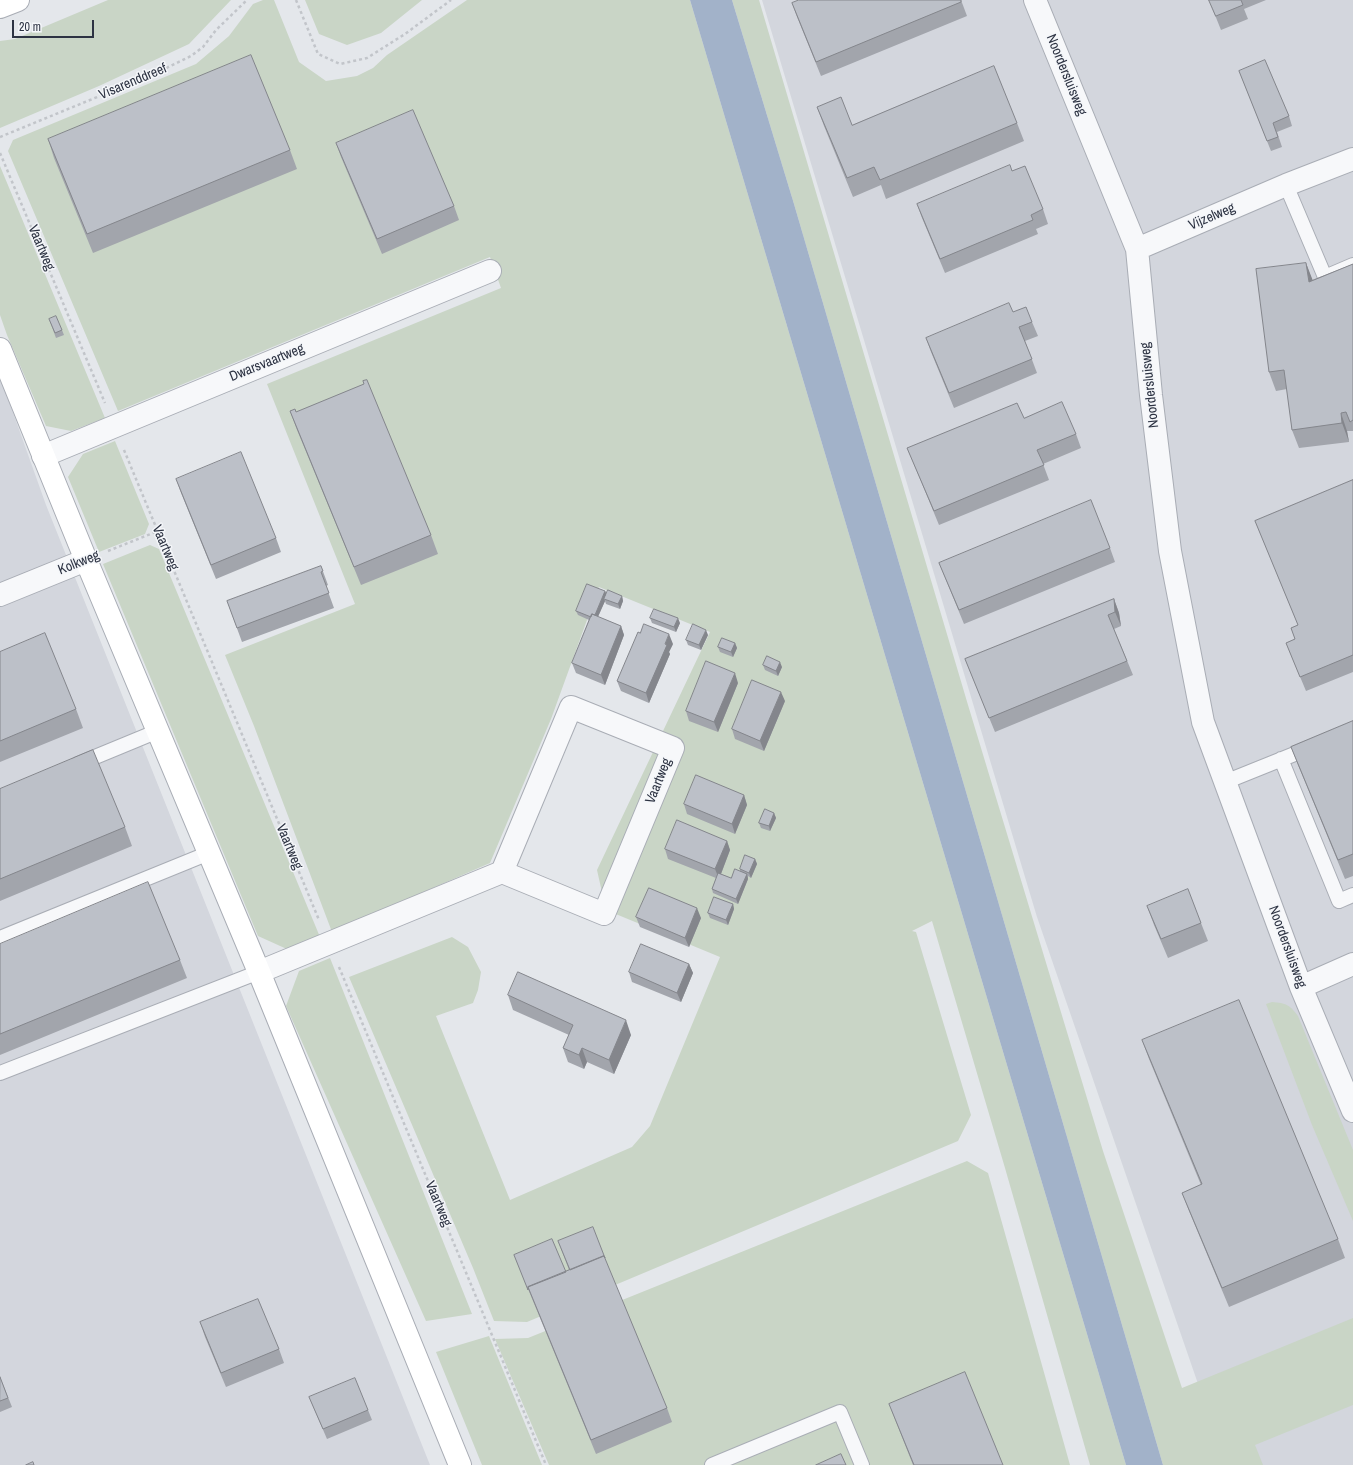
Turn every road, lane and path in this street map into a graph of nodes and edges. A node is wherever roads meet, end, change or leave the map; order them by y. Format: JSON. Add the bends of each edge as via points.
{"nodes":[{"id":1,"x":18,"y":0,"type":"edge"},
{"id":2,"x":247,"y":0,"type":"edge"},
{"id":3,"x":296,"y":0,"type":"edge"},
{"id":4,"x":451,"y":0,"type":"edge"},
{"id":5,"x":1035,"y":0,"type":"edge"},
{"id":6,"x":0,"y":7,"type":"edge"},
{"id":7,"x":0,"y":137,"type":"edge"},
{"id":8,"x":0,"y":153,"type":"edge"},
{"id":9,"x":1353,"y":159,"type":"edge"},
{"id":10,"x":1286,"y":185,"type":"junction"},
{"id":11,"x":1137,"y":249,"type":"junction"},
{"id":12,"x":1353,"y":265,"type":"edge"},
{"id":13,"x":490,"y":271,"type":"dead end"},
{"id":14,"x":0,"y":349,"type":"edge"},
{"id":15,"x":115,"y":426,"type":"junction"},
{"id":16,"x":43,"y":456,"type":"junction"},
{"id":17,"x":158,"y":531,"type":"junction"},
{"id":18,"x":86,"y":560,"type":"junction"},
{"id":19,"x":0,"y":595,"type":"edge"},
{"id":20,"x":158,"y":731,"type":"junction"},
{"id":21,"x":1324,"y":742,"type":"edge"},
{"id":22,"x":1281,"y":759,"type":"junction"},
{"id":23,"x":65,"y":769,"type":"edge"},
{"id":24,"x":1225,"y":782,"type":"junction"},
{"id":25,"x":209,"y":853,"type":"junction"},
{"id":26,"x":502,"y":872,"type":"junction"},
{"id":27,"x":1353,"y":895,"type":"edge"},
{"id":28,"x":0,"y":938,"type":"edge"},
{"id":29,"x":329,"y":943,"type":"junction"},
{"id":30,"x":1353,"y":964,"type":"edge"},
{"id":31,"x":259,"y":972,"type":"junction"},
{"id":32,"x":1301,"y":986,"type":"junction"},
{"id":33,"x":0,"y":1073,"type":"edge"},
{"id":34,"x":1353,"y":1111,"type":"edge"},
{"id":35,"x":460,"y":1465,"type":"edge"},
{"id":36,"x":546,"y":1465,"type":"edge"},
{"id":37,"x":712,"y":1465,"type":"edge"},
{"id":38,"x":862,"y":1465,"type":"edge"}],
"edges":[{"from":1,"to":6,"type":"street"},
{"from":2,"to":7,"type":"path","name":"Visarenddreef","via":[[216,30],[203,47],[191,56]]},
{"from":3,"to":4,"type":"path","via":[[318,54],[340,64],[367,58]]},
{"from":5,"to":11,"type":"street","name":"Noordersluisweg"},
{"from":8,"to":15,"type":"path","name":"Vaartweg"},
{"from":9,"to":10,"type":"street","name":"Vijzelweg"},
{"from":10,"to":11,"type":"street","name":"Vijzelweg"},
{"from":10,"to":12,"type":"lane","via":[[1325,277]]},
{"from":11,"to":24,"type":"street","name":"Noordersluisweg","via":[[1170,551],[1203,722]]},
{"from":13,"to":15,"type":"street","name":"Dwarsvaartweg"},
{"from":14,"to":16,"type":"street"},
{"from":15,"to":16,"type":"street","name":"Dwarsvaartweg"},
{"from":15,"to":17,"type":"path","name":"Vaartweg"},
{"from":16,"to":18,"type":"street"},
{"from":17,"to":18,"type":"path","name":"Kolkweg"},
{"from":17,"to":29,"type":"path","name":"Vaartweg"},
{"from":18,"to":19,"type":"street","name":"Kolkweg"},
{"from":18,"to":20,"type":"street"},
{"from":20,"to":23,"type":"lane"},
{"from":20,"to":25,"type":"street"},
{"from":21,"to":22,"type":"lane"},
{"from":22,"to":24,"type":"lane"},
{"from":22,"to":27,"type":"lane","via":[[1339,901]]},
{"from":24,"to":32,"type":"street","name":"Noordersluisweg"},
{"from":25,"to":28,"type":"lane"},
{"from":25,"to":31,"type":"street"},
{"from":26,"to":26,"type":"street","name":"Vaartweg","via":[[571,706],[673,748],[604,914]]},
{"from":26,"to":29,"type":"street"},
{"from":29,"to":31,"type":"street"},
{"from":29,"to":36,"type":"path","name":"Vaartweg"},
{"from":30,"to":32,"type":"street"},
{"from":31,"to":33,"type":"lane"},
{"from":31,"to":35,"type":"street"},
{"from":32,"to":34,"type":"street","name":"Noordersluisweg"},
{"from":37,"to":38,"type":"lane","via":[[840,1412]]}]}
